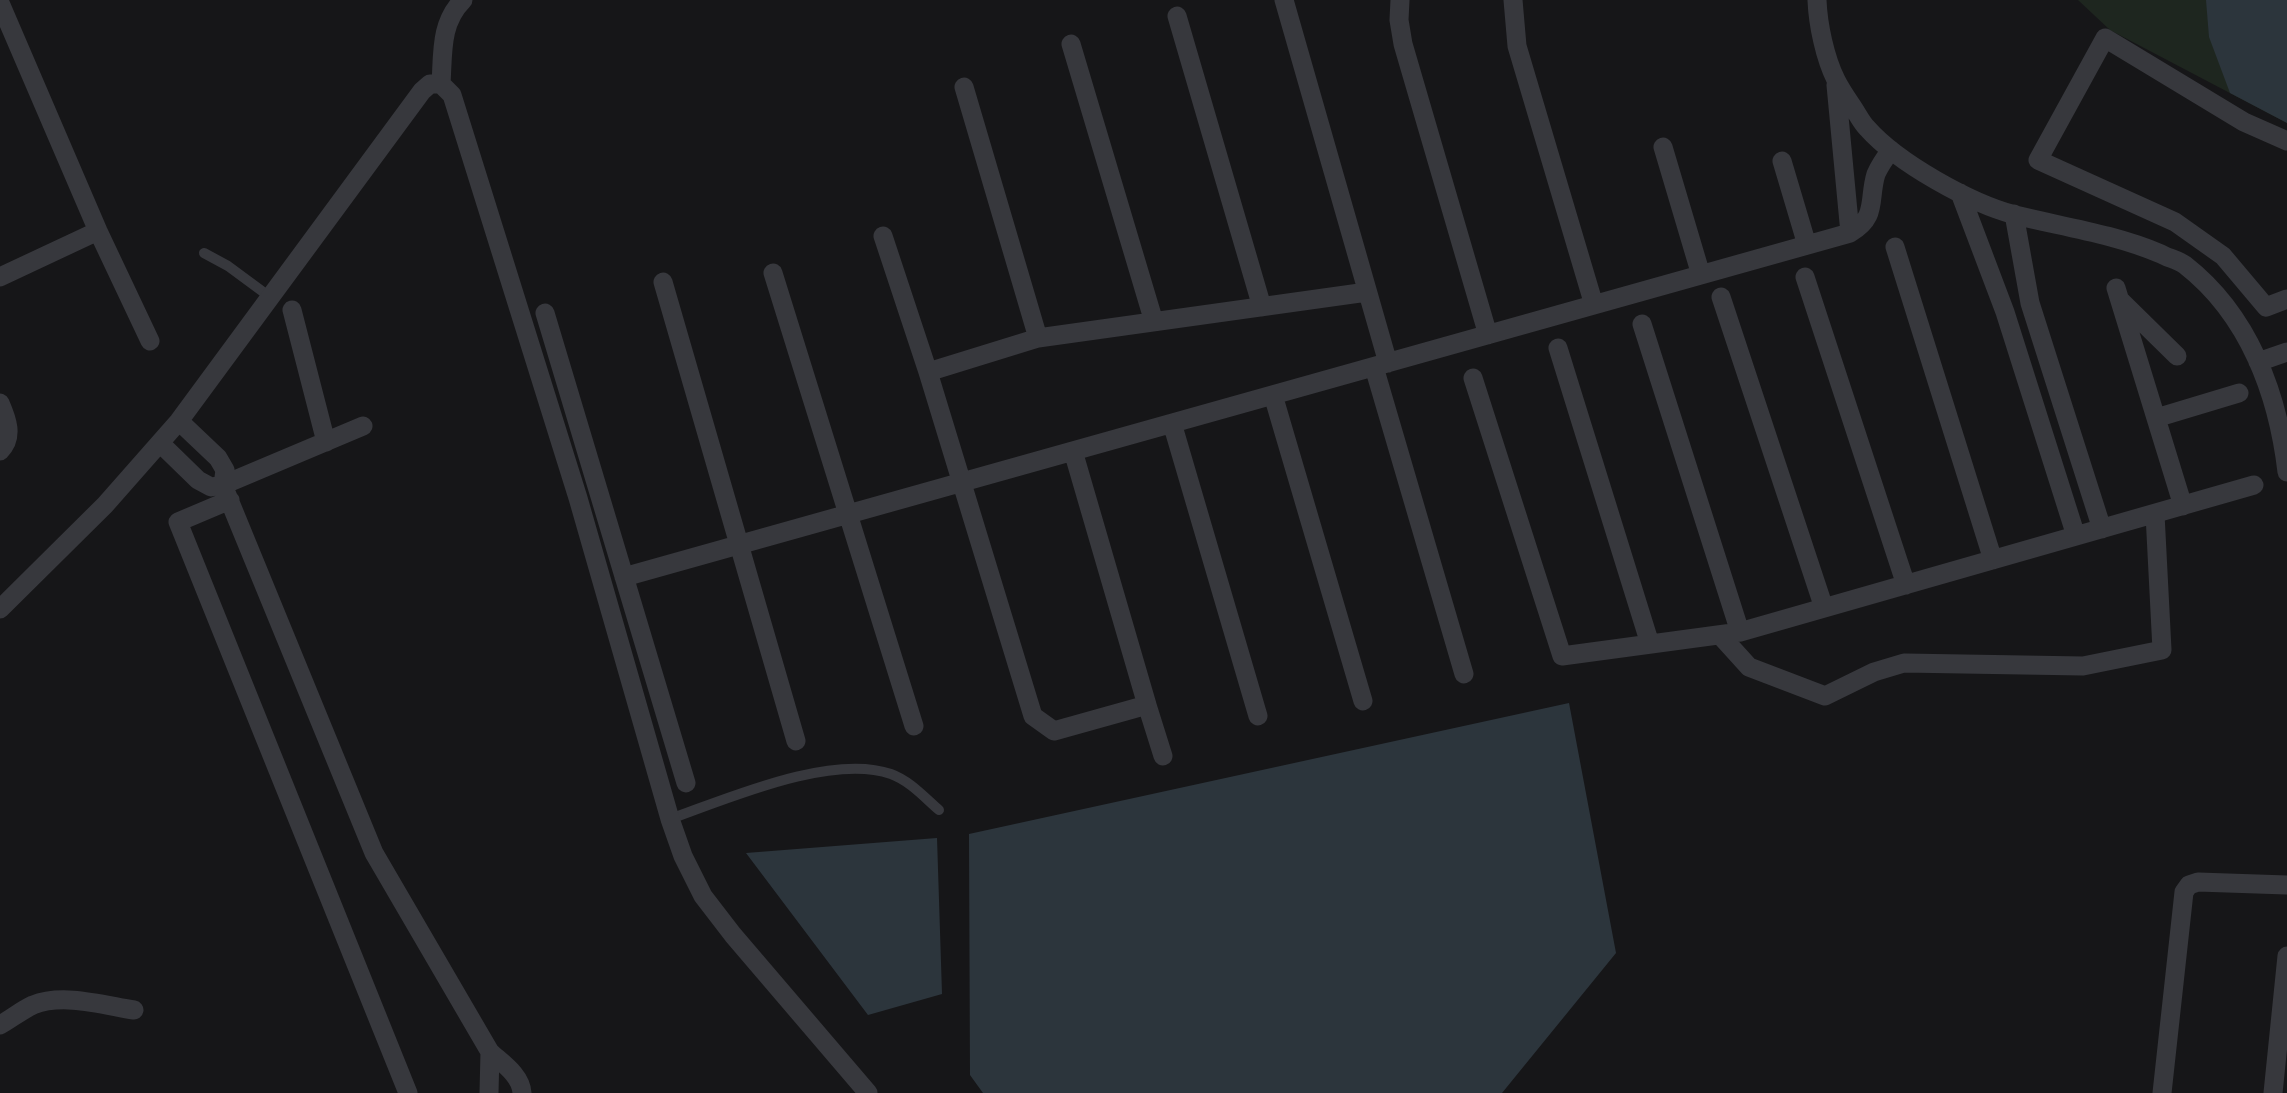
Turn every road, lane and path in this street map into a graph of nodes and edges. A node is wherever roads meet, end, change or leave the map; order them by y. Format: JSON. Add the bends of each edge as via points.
{"nodes":[{"id":1,"x":463,"y":0,"type":"edge"},
{"id":2,"x":1284,"y":0,"type":"edge"},
{"id":3,"x":1400,"y":0,"type":"edge"},
{"id":4,"x":1513,"y":0,"type":"edge"},
{"id":5,"x":1817,"y":0,"type":"edge"},
{"id":6,"x":0,"y":3,"type":"edge"},
{"id":7,"x":1177,"y":16,"type":"dead end"},
{"id":8,"x":1071,"y":44,"type":"dead end"},
{"id":9,"x":1836,"y":80,"type":"junction"},
{"id":10,"x":441,"y":84,"type":"junction"},
{"id":11,"x":964,"y":87,"type":"dead end"},
{"id":12,"x":2287,"y":141,"type":"edge"},
{"id":13,"x":1663,"y":147,"type":"dead end"},
{"id":14,"x":1891,"y":150,"type":"junction"},
{"id":15,"x":1782,"y":161,"type":"dead end"},
{"id":16,"x":1960,"y":193,"type":"junction"},
{"id":17,"x":2014,"y":214,"type":"junction"},
{"id":18,"x":98,"y":231,"type":"junction"},
{"id":19,"x":1850,"y":233,"type":"junction"},
{"id":20,"x":883,"y":236,"type":"dead end"},
{"id":21,"x":1807,"y":245,"type":"junction"},
{"id":22,"x":1894,"y":247,"type":"dead end"},
{"id":23,"x":204,"y":253,"type":"dead end"},
{"id":24,"x":773,"y":273,"type":"dead end"},
{"id":25,"x":1701,"y":275,"type":"junction"},
{"id":26,"x":0,"y":277,"type":"edge"},
{"id":27,"x":1805,"y":277,"type":"dead end"},
{"id":28,"x":663,"y":282,"type":"dead end"},
{"id":29,"x":1367,"y":292,"type":"junction"},
{"id":30,"x":270,"y":297,"type":"junction"},
{"id":31,"x":1722,"y":297,"type":"dead end"},
{"id":32,"x":2287,"y":299,"type":"edge"},
{"id":33,"x":1594,"y":305,"type":"junction"},
{"id":34,"x":1262,"y":307,"type":"junction"},
{"id":35,"x":292,"y":310,"type":"dead end"},
{"id":36,"x":545,"y":313,"type":"dead end"},
{"id":37,"x":1154,"y":322,"type":"junction"},
{"id":38,"x":1642,"y":324,"type":"dead end"},
{"id":39,"x":1488,"y":335,"type":"junction"},
{"id":40,"x":1038,"y":338,"type":"junction"},
{"id":41,"x":150,"y":341,"type":"dead end"},
{"id":42,"x":1558,"y":348,"type":"dead end"},
{"id":43,"x":2287,"y":352,"type":"edge"},
{"id":44,"x":2177,"y":356,"type":"dead end"},
{"id":45,"x":2258,"y":362,"type":"junction"},
{"id":46,"x":1381,"y":365,"type":"junction"},
{"id":47,"x":928,"y":372,"type":"junction"},
{"id":48,"x":1472,"y":378,"type":"dead end"},
{"id":49,"x":2239,"y":393,"type":"dead end"},
{"id":50,"x":1273,"y":395,"type":"junction"},
{"id":51,"x":2280,"y":397,"type":"edge"},
{"id":52,"x":0,"y":403,"type":"edge"},
{"id":53,"x":2156,"y":418,"type":"junction"},
{"id":54,"x":179,"y":421,"type":"junction"},
{"id":55,"x":1172,"y":423,"type":"junction"},
{"id":56,"x":363,"y":426,"type":"dead end"},
{"id":57,"x":326,"y":442,"type":"junction"},
{"id":58,"x":160,"y":443,"type":"junction"},
{"id":59,"x":0,"y":451,"type":"edge"},
{"id":60,"x":1073,"y":451,"type":"junction"},
{"id":61,"x":2287,"y":472,"type":"edge"},
{"id":62,"x":962,"y":482,"type":"junction"},
{"id":63,"x":2254,"y":485,"type":"dead end"},
{"id":64,"x":227,"y":493,"type":"junction"},
{"id":65,"x":2183,"y":506,"type":"junction"},
{"id":66,"x":849,"y":514,"type":"junction"},
{"id":67,"x":2155,"y":514,"type":"junction"},
{"id":68,"x":2102,"y":529,"type":"junction"},
{"id":69,"x":2076,"y":536,"type":"junction"},
{"id":70,"x":738,"y":545,"type":"junction"},
{"id":71,"x":1994,"y":560,"type":"junction"},
{"id":72,"x":624,"y":577,"type":"junction"},
{"id":73,"x":1906,"y":585,"type":"junction"},
{"id":74,"x":1824,"y":608,"type":"junction"},
{"id":75,"x":0,"y":609,"type":"edge"},
{"id":76,"x":1740,"y":632,"type":"junction"},
{"id":77,"x":1720,"y":635,"type":"junction"},
{"id":78,"x":1650,"y":644,"type":"junction"},
{"id":79,"x":1464,"y":674,"type":"dead end"},
{"id":80,"x":1363,"y":701,"type":"dead end"},
{"id":81,"x":1147,"y":705,"type":"junction"},
{"id":82,"x":1258,"y":716,"type":"dead end"},
{"id":83,"x":914,"y":726,"type":"dead end"},
{"id":84,"x":796,"y":741,"type":"dead end"},
{"id":85,"x":1163,"y":756,"type":"dead end"},
{"id":86,"x":686,"y":783,"type":"dead end"},
{"id":87,"x":939,"y":810,"type":"dead end"},
{"id":88,"x":670,"y":819,"type":"junction"},
{"id":89,"x":2287,"y":885,"type":"edge"},
{"id":90,"x":2287,"y":956,"type":"edge"},
{"id":91,"x":134,"y":1010,"type":"dead end"},
{"id":92,"x":0,"y":1025,"type":"edge"},
{"id":93,"x":490,"y":1052,"type":"junction"},
{"id":94,"x":408,"y":1093,"type":"edge"},
{"id":95,"x":489,"y":1093,"type":"edge"},
{"id":96,"x":522,"y":1093,"type":"edge"},
{"id":97,"x":868,"y":1093,"type":"edge"},
{"id":98,"x":2162,"y":1093,"type":"edge"},
{"id":99,"x":2272,"y":1093,"type":"edge"}],
"edges":[{"from":1,"to":10,"type":"street","via":[[446,24]]},
{"from":2,"to":29,"type":"street"},
{"from":3,"to":39,"type":"street","via":[[1403,44]]},
{"from":4,"to":33,"type":"street","via":[[1518,46]]},
{"from":5,"to":9,"type":"street","via":[[1825,47]]},
{"from":6,"to":18,"type":"street"},
{"from":7,"to":34,"type":"street"},
{"from":8,"to":37,"type":"street"},
{"from":9,"to":14,"type":"street","via":[[1866,128]]},
{"from":9,"to":19,"type":"street"},
{"from":10,"to":30,"type":"street","via":[[430,84],[422,91]]},
{"from":10,"to":88,"type":"street","via":[[452,95],[578,498]]},
{"from":11,"to":40,"type":"street"},
{"from":12,"to":32,"type":"street","via":[[2244,122],[2105,38],[2038,160],[2175,222],[2223,256],[2266,307]]},
{"from":13,"to":25,"type":"street"},
{"from":14,"to":16,"type":"street","via":[[1923,173]]},
{"from":14,"to":19,"type":"street","via":[[1876,176],[1870,213],[1862,226]]},
{"from":15,"to":21,"type":"street"},
{"from":16,"to":17,"type":"street"},
{"from":16,"to":69,"type":"street","via":[[2005,312]]},
{"from":17,"to":45,"type":"street","via":[[2144,247],[2183,264],[2215,292],[2248,337]]},
{"from":17,"to":68,"type":"street","via":[[2030,303]]},
{"from":18,"to":26,"type":"street"},
{"from":18,"to":41,"type":"street"},
{"from":19,"to":21,"type":"street"},
{"from":20,"to":47,"type":"street"},
{"from":21,"to":25,"type":"street"},
{"from":22,"to":71,"type":"street"},
{"from":23,"to":30,"type":"lane"},
{"from":24,"to":66,"type":"street"},
{"from":25,"to":33,"type":"street"},
{"from":27,"to":73,"type":"street"},
{"from":28,"to":70,"type":"street"},
{"from":29,"to":34,"type":"street"},
{"from":29,"to":46,"type":"street"},
{"from":30,"to":54,"type":"street"},
{"from":31,"to":74,"type":"street"},
{"from":33,"to":39,"type":"street"},
{"from":34,"to":37,"type":"street"},
{"from":35,"to":57,"type":"street"},
{"from":36,"to":72,"type":"street"},
{"from":37,"to":40,"type":"street"},
{"from":38,"to":76,"type":"street"},
{"from":39,"to":46,"type":"street"},
{"from":40,"to":47,"type":"street"},
{"from":42,"to":78,"type":"street"},
{"from":43,"to":45,"type":"street"},
{"from":44,"to":53,"type":"street","via":[[2118,294]]},
{"from":45,"to":51,"type":"street"},
{"from":46,"to":50,"type":"street"},
{"from":46,"to":79,"type":"street"},
{"from":47,"to":62,"type":"street"},
{"from":48,"to":78,"type":"street","via":[[1562,656]]},
{"from":49,"to":53,"type":"street"},
{"from":50,"to":55,"type":"street"},
{"from":50,"to":80,"type":"street"},
{"from":51,"to":61,"type":"street"},
{"from":52,"to":59,"type":"street","via":[[9,431],[6,446]]},
{"from":53,"to":65,"type":"street"},
{"from":54,"to":58,"type":"street"},
{"from":54,"to":64,"type":"street","via":[[218,458],[225,470]]},
{"from":55,"to":60,"type":"street"},
{"from":55,"to":82,"type":"street"},
{"from":56,"to":57,"type":"street"},
{"from":57,"to":64,"type":"street"},
{"from":58,"to":64,"type":"street","via":[[198,480]]},
{"from":58,"to":75,"type":"street","via":[[105,505]]},
{"from":60,"to":62,"type":"street"},
{"from":60,"to":81,"type":"street"},
{"from":62,"to":66,"type":"street"},
{"from":62,"to":81,"type":"street","via":[[1033,716],[1054,731]]},
{"from":63,"to":65,"type":"street"},
{"from":64,"to":93,"type":"street","via":[[374,853]]},
{"from":64,"to":94,"type":"street","via":[[178,522]]},
{"from":65,"to":67,"type":"street"},
{"from":66,"to":70,"type":"street"},
{"from":66,"to":83,"type":"street"},
{"from":67,"to":68,"type":"street"},
{"from":67,"to":77,"type":"street","via":[[2162,650],[2083,666],[1904,663],[1874,672],[1825,696],[1749,667]]},
{"from":68,"to":69,"type":"street"},
{"from":69,"to":71,"type":"street"},
{"from":70,"to":72,"type":"street"},
{"from":70,"to":84,"type":"street"},
{"from":71,"to":73,"type":"street"},
{"from":72,"to":86,"type":"street"},
{"from":73,"to":74,"type":"street"},
{"from":74,"to":76,"type":"street"},
{"from":76,"to":77,"type":"street"},
{"from":77,"to":78,"type":"street"},
{"from":81,"to":85,"type":"street"},
{"from":87,"to":88,"type":"lane","via":[[910,784],[890,774],[864,770],[830,771],[739,794]]},
{"from":88,"to":97,"type":"street","via":[[683,856],[703,896]]},
{"from":89,"to":98,"type":"street","via":[[2198,882],[2184,892]]},
{"from":90,"to":99,"type":"street"},
{"from":91,"to":92,"type":"street","via":[[63,1000],[46,1001]]},
{"from":93,"to":95,"type":"street"},
{"from":93,"to":96,"type":"street","via":[[513,1073]]}]}
